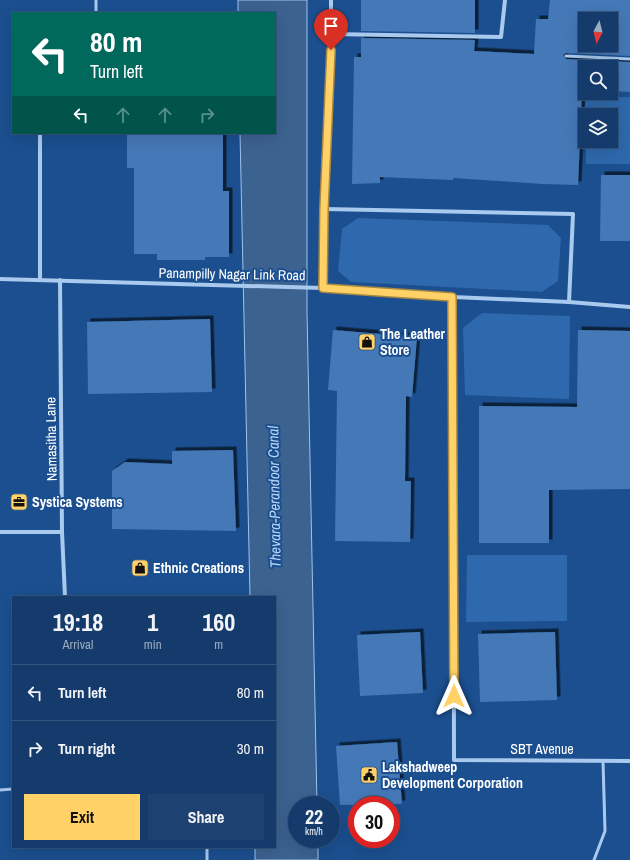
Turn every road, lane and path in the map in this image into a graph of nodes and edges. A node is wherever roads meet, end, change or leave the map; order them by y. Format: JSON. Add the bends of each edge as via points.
{"nodes":[{"id":1,"x":96,"y":0,"type":"edge"},
{"id":2,"x":331,"y":0,"type":"edge"},
{"id":3,"x":505,"y":0,"type":"edge"},
{"id":4,"x":96,"y":12,"type":"edge"},
{"id":5,"x":332,"y":34,"type":"junction"},
{"id":6,"x":566,"y":56,"type":"dead end"},
{"id":7,"x":630,"y":59,"type":"edge"},
{"id":8,"x":40,"y":134,"type":"edge"},
{"id":9,"x":324,"y":209,"type":"junction"},
{"id":10,"x":0,"y":279,"type":"edge"},
{"id":11,"x":40,"y":280,"type":"junction"},
{"id":12,"x":60,"y":280,"type":"junction"},
{"id":13,"x":323,"y":288,"type":"junction"},
{"id":14,"x":452,"y":297,"type":"junction"},
{"id":15,"x":569,"y":302,"type":"junction"},
{"id":16,"x":630,"y":307,"type":"edge"},
{"id":17,"x":0,"y":532,"type":"edge"},
{"id":18,"x":62,"y":532,"type":"junction"},
{"id":19,"x":64,"y":596,"type":"edge"},
{"id":20,"x":603,"y":761,"type":"junction"},
{"id":21,"x":630,"y":762,"type":"edge"},
{"id":22,"x":12,"y":789,"type":"edge"},
{"id":23,"x":0,"y":790,"type":"edge"},
{"id":24,"x":207,"y":848,"type":"edge"},
{"id":25,"x":207,"y":860,"type":"edge"},
{"id":26,"x":594,"y":860,"type":"edge"}],
"edges":[{"from":1,"to":4,"type":"lane"},
{"from":2,"to":5,"type":"street"},
{"from":3,"to":5,"type":"street","via":[[501,37]]},
{"from":5,"to":9,"type":"street"},
{"from":6,"to":7,"type":"lane"},
{"from":8,"to":11,"type":"street"},
{"from":9,"to":13,"type":"street"},
{"from":9,"to":15,"type":"street","via":[[573,214]]},
{"from":10,"to":11,"type":"street","name":"Panampilly Nagar Link Road"},
{"from":11,"to":12,"type":"street","name":"Panampilly Nagar Link Road"},
{"from":12,"to":13,"type":"street","name":"Panampilly Nagar Link Road"},
{"from":12,"to":18,"type":"street","name":"Namasitha Lane"},
{"from":13,"to":14,"type":"street","name":"Panampilly Nagar Link Road"},
{"from":14,"to":15,"type":"street","name":"Panampilly Nagar Link Road"},
{"from":14,"to":20,"type":"street","name":"SBT Avenue","via":[[454,760]]},
{"from":15,"to":16,"type":"street","name":"Panampilly Nagar Link Road"},
{"from":17,"to":18,"type":"street"},
{"from":18,"to":19,"type":"street","name":"Namasitha Lane"},
{"from":20,"to":21,"type":"street","name":"SBT Avenue"},
{"from":20,"to":26,"type":"lane","via":[[605,831]]},
{"from":22,"to":23,"type":"lane"},
{"from":24,"to":25,"type":"lane"}]}
